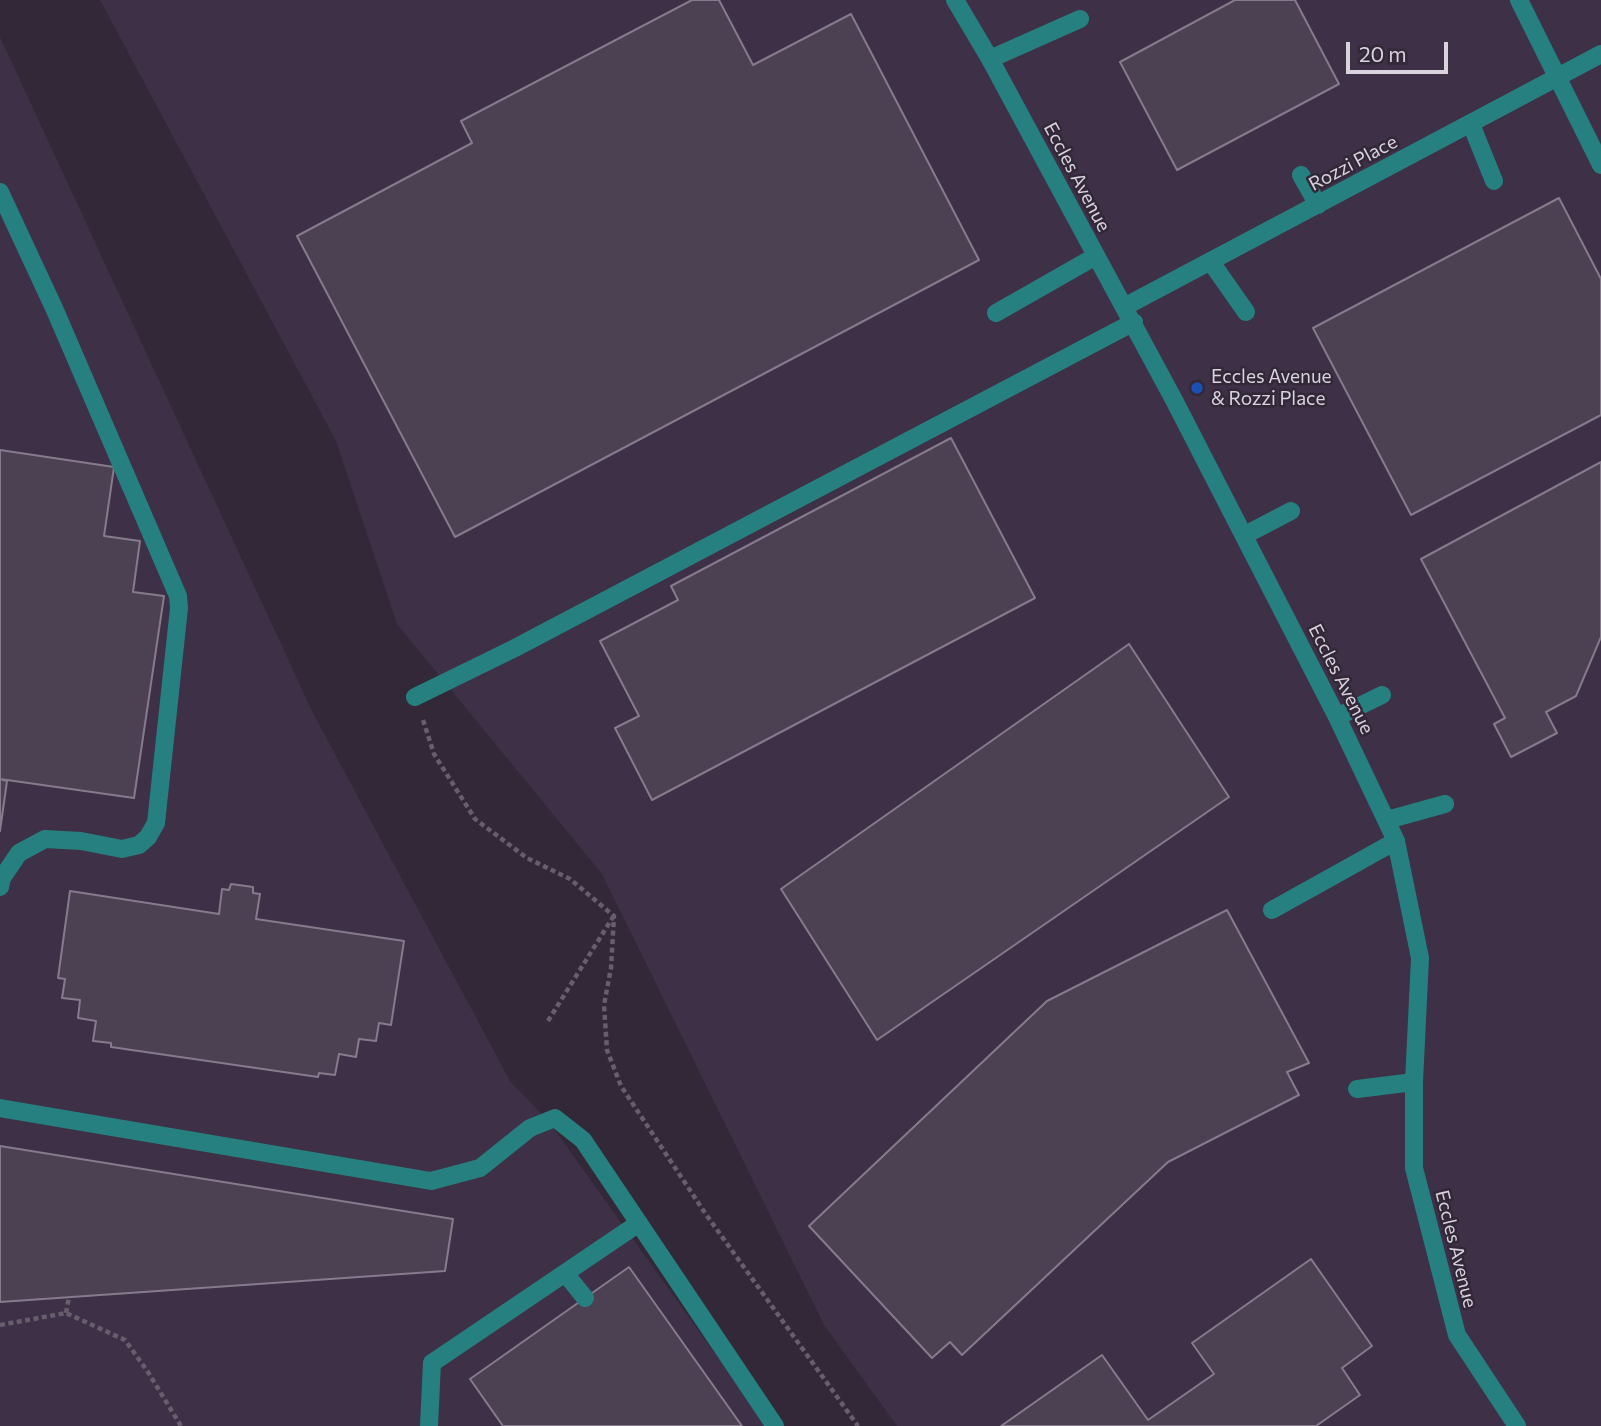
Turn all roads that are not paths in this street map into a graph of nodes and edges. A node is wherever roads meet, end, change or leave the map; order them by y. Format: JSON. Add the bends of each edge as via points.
{"nodes":[{"id":1,"x":956,"y":0,"type":"edge"},
{"id":2,"x":1518,"y":0,"type":"edge"},
{"id":3,"x":1080,"y":19,"type":"dead end"},
{"id":4,"x":1601,"y":54,"type":"edge"},
{"id":5,"x":990,"y":59,"type":"junction"},
{"id":6,"x":1557,"y":77,"type":"junction"},
{"id":7,"x":1471,"y":124,"type":"junction"},
{"id":8,"x":1601,"y":165,"type":"edge"},
{"id":9,"x":1301,"y":175,"type":"dead end"},
{"id":10,"x":1493,"y":181,"type":"dead end"},
{"id":11,"x":0,"y":192,"type":"edge"},
{"id":12,"x":1318,"y":205,"type":"junction"},
{"id":13,"x":1096,"y":256,"type":"junction"},
{"id":14,"x":1211,"y":262,"type":"junction"},
{"id":15,"x":1124,"y":306,"type":"junction"},
{"id":16,"x":1246,"y":312,"type":"dead end"},
{"id":17,"x":996,"y":313,"type":"dead end"},
{"id":18,"x":1134,"y":322,"type":"junction"},
{"id":19,"x":1291,"y":512,"type":"dead end"},
{"id":20,"x":1245,"y":535,"type":"junction"},
{"id":21,"x":1382,"y":695,"type":"dead end"},
{"id":22,"x":415,"y":697,"type":"road end"},
{"id":23,"x":1337,"y":716,"type":"junction"},
{"id":24,"x":1445,"y":804,"type":"dead end"},
{"id":25,"x":1387,"y":820,"type":"junction"},
{"id":26,"x":1396,"y":841,"type":"junction"},
{"id":27,"x":0,"y":887,"type":"edge"},
{"id":28,"x":1272,"y":909,"type":"dead end"},
{"id":29,"x":1414,"y":1082,"type":"junction"},
{"id":30,"x":1357,"y":1089,"type":"dead end"},
{"id":31,"x":0,"y":1108,"type":"edge"},
{"id":32,"x":639,"y":1223,"type":"junction"},
{"id":33,"x":565,"y":1273,"type":"junction"},
{"id":34,"x":585,"y":1298,"type":"dead end"},
{"id":35,"x":429,"y":1426,"type":"edge"},
{"id":36,"x":775,"y":1426,"type":"edge"},
{"id":37,"x":1517,"y":1426,"type":"edge"}],
"edges":[{"from":1,"to":5,"type":"street","name":"Eccles Avenue"},
{"from":2,"to":6,"type":"street"},
{"from":3,"to":5,"type":"street"},
{"from":4,"to":6,"type":"street","name":"Rozzi Place"},
{"from":5,"to":13,"type":"street","name":"Eccles Avenue"},
{"from":6,"to":7,"type":"street","name":"Rozzi Place"},
{"from":6,"to":8,"type":"street"},
{"from":7,"to":10,"type":"street"},
{"from":7,"to":12,"type":"street","name":"Rozzi Place"},
{"from":9,"to":12,"type":"street"},
{"from":11,"to":27,"type":"street","via":[[76,358],[178,596],[179,608],[156,823],[148,837],[122,849],[46,839],[19,853]]},
{"from":12,"to":14,"type":"street","name":"Rozzi Place"},
{"from":13,"to":15,"type":"street","name":"Eccles Avenue"},
{"from":13,"to":17,"type":"street"},
{"from":14,"to":15,"type":"street","name":"Rozzi Place"},
{"from":14,"to":16,"type":"street"},
{"from":15,"to":18,"type":"street","name":"Eccles Avenue"},
{"from":18,"to":20,"type":"street","name":"Eccles Avenue"},
{"from":18,"to":22,"type":"street"},
{"from":19,"to":20,"type":"street"},
{"from":20,"to":23,"type":"street","name":"Eccles Avenue"},
{"from":21,"to":23,"type":"street"},
{"from":23,"to":25,"type":"street","name":"Eccles Avenue"},
{"from":24,"to":25,"type":"street"},
{"from":25,"to":26,"type":"street","name":"Eccles Avenue"},
{"from":26,"to":28,"type":"street"},
{"from":26,"to":29,"type":"street","name":"Eccles Avenue","via":[[1420,958]]},
{"from":29,"to":30,"type":"street"},
{"from":29,"to":37,"type":"street","name":"Eccles Avenue","via":[[1414,1168],[1457,1335]]},
{"from":31,"to":32,"type":"street","via":[[431,1181],[480,1168],[530,1128],[555,1118],[583,1140]]},
{"from":32,"to":33,"type":"street"},
{"from":32,"to":36,"type":"street"},
{"from":33,"to":34,"type":"street"},
{"from":33,"to":35,"type":"street","via":[[432,1363]]}]}
